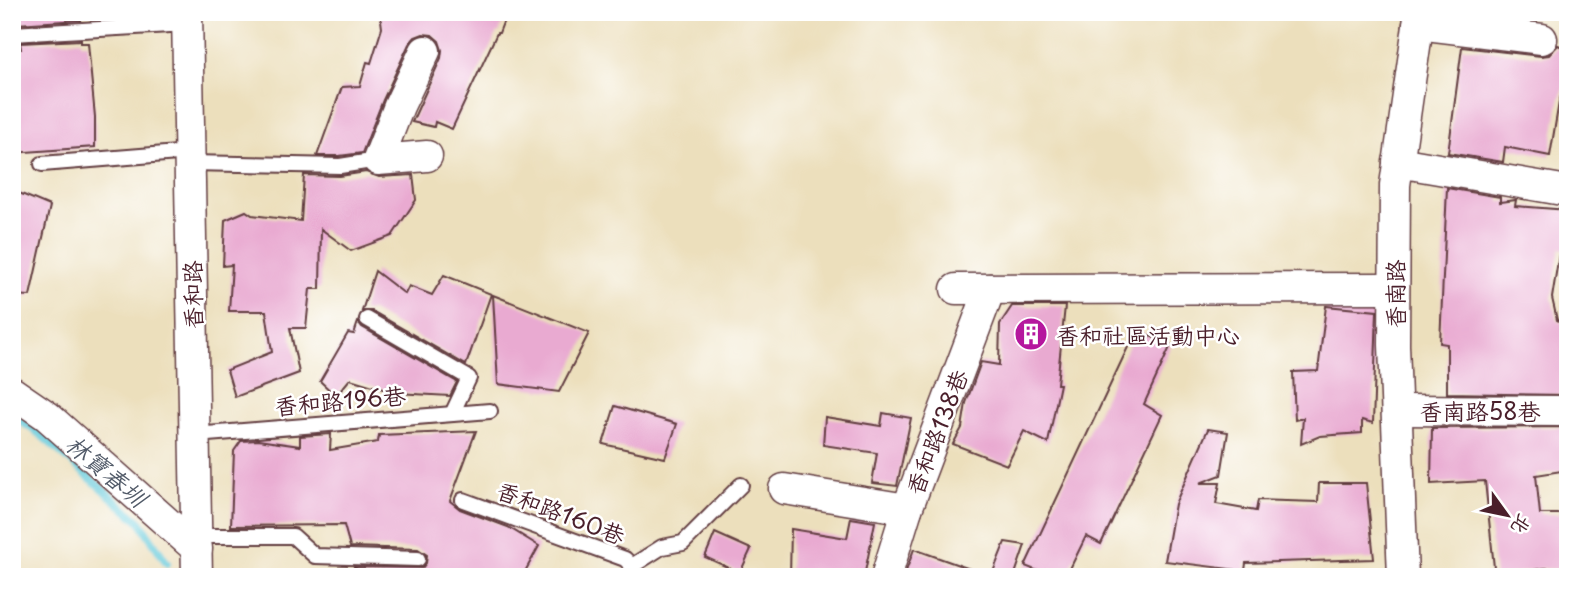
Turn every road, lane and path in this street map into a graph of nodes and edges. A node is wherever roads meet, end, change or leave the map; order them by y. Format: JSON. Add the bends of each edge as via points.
{"nodes":[{"id":1,"x":89,"y":12,"type":"edge"},
{"id":2,"x":187,"y":18,"type":"edge"},
{"id":3,"x":1419,"y":18,"type":"edge"},
{"id":4,"x":89,"y":29,"type":"junction"},
{"id":5,"x":12,"y":34,"type":"edge"},
{"id":6,"x":1542,"y":39,"type":"dead end"},
{"id":7,"x":425,"y":51,"type":"dead end"},
{"id":8,"x":427,"y":156,"type":"dead end"},
{"id":9,"x":190,"y":157,"type":"junction"},
{"id":10,"x":378,"y":160,"type":"junction"},
{"id":11,"x":1398,"y":162,"type":"junction"},
{"id":12,"x":42,"y":164,"type":"dead end"},
{"id":13,"x":1568,"y":191,"type":"edge"},
{"id":14,"x":1393,"y":288,"type":"junction"},
{"id":15,"x":956,"y":289,"type":"dead end"},
{"id":16,"x":990,"y":289,"type":"junction"},
{"id":17,"x":367,"y":319,"type":"dead end"},
{"id":18,"x":12,"y":392,"type":"edge"},
{"id":19,"x":1397,"y":410,"type":"junction"},
{"id":20,"x":490,"y":411,"type":"dead end"},
{"id":21,"x":1563,"y":411,"type":"dead end"},
{"id":22,"x":452,"y":414,"type":"junction"},
{"id":23,"x":195,"y":435,"type":"junction"},
{"id":24,"x":741,"y":485,"type":"dead end"},
{"id":25,"x":784,"y":489,"type":"dead end"},
{"id":26,"x":463,"y":500,"type":"dead end"},
{"id":27,"x":906,"y":509,"type":"junction"},
{"id":28,"x":418,"y":559,"type":"dead end"},
{"id":29,"x":198,"y":562,"type":"edge"},
{"id":30,"x":632,"y":572,"type":"edge"},
{"id":31,"x":886,"y":577,"type":"edge"},
{"id":32,"x":1403,"y":577,"type":"edge"}],
"edges":[{"from":1,"to":4,"type":"lane"},
{"from":2,"to":4,"type":"lane"},
{"from":2,"to":9,"type":"street","name":"香和路"},
{"from":3,"to":6,"type":"street"},
{"from":3,"to":11,"type":"street","name":"香南路"},
{"from":4,"to":5,"type":"lane"},
{"from":7,"to":10,"type":"street"},
{"from":8,"to":10,"type":"street"},
{"from":9,"to":10,"type":"lane","via":[[340,166]]},
{"from":9,"to":12,"type":"lane"},
{"from":9,"to":23,"type":"street","name":"香和路"},
{"from":11,"to":13,"type":"street"},
{"from":11,"to":14,"type":"street","name":"香南路"},
{"from":14,"to":16,"type":"street"},
{"from":14,"to":19,"type":"street","name":"香南路"},
{"from":15,"to":16,"type":"street"},
{"from":16,"to":27,"type":"street","name":"香和路138巷"},
{"from":17,"to":22,"type":"lane","via":[[469,378]]},
{"from":18,"to":29,"type":"street","via":[[47,416]]},
{"from":19,"to":21,"type":"street","name":"香南路58巷"},
{"from":19,"to":32,"type":"street","name":"香南路"},
{"from":20,"to":22,"type":"lane","name":"香和路196巷"},
{"from":22,"to":23,"type":"lane","name":"香和路196巷"},
{"from":23,"to":29,"type":"street","name":"香和路"},
{"from":24,"to":30,"type":"lane","via":[[683,543],[662,547]]},
{"from":25,"to":27,"type":"street"},
{"from":26,"to":30,"type":"lane","name":"香和路160巷","via":[[625,559]]},
{"from":27,"to":31,"type":"street","name":"香和路138巷"},
{"from":28,"to":29,"type":"lane","via":[[315,556],[293,536]]}]}
